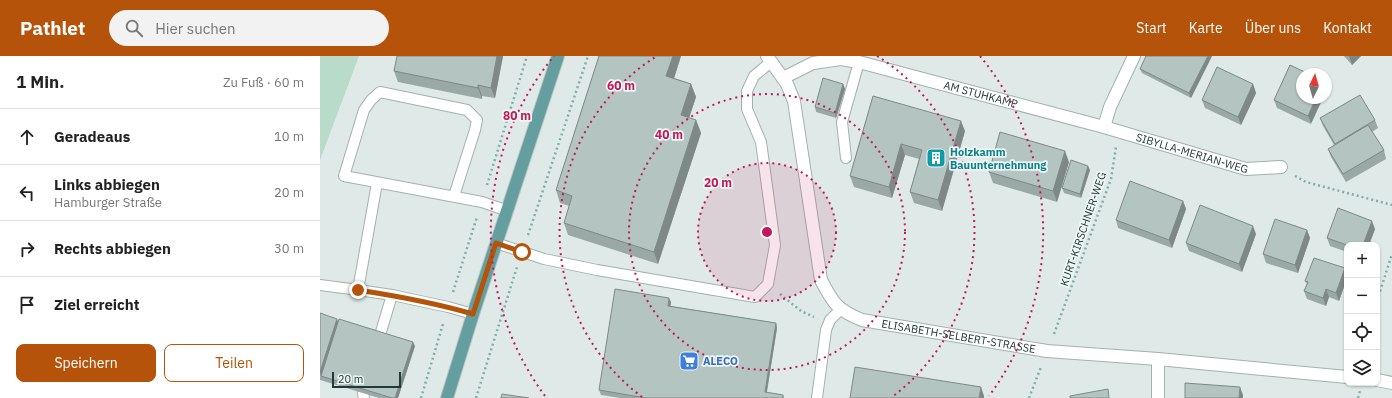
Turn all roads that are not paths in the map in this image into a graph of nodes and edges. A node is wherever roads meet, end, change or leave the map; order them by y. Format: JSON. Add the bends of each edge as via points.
{"nodes":[{"id":1,"x":558,"y":56,"type":"edge"},
{"id":2,"x":1134,"y":56,"type":"edge"},
{"id":3,"x":769,"y":59,"type":"edge"},
{"id":4,"x":859,"y":62,"type":"junction"},
{"id":5,"x":783,"y":78,"type":"junction"},
{"id":6,"x":1104,"y":127,"type":"junction"},
{"id":7,"x":846,"y":158,"type":"dead end"},
{"id":8,"x":1281,"y":167,"type":"road end"},
{"id":9,"x":377,"y":182,"type":"junction"},
{"id":10,"x":454,"y":196,"type":"junction"},
{"id":11,"x":508,"y":211,"type":"junction"},
{"id":12,"x":496,"y":243,"type":"junction"},
{"id":13,"x":320,"y":285,"type":"edge"},
{"id":14,"x":358,"y":290,"type":"junction"},
{"id":15,"x":392,"y":295,"type":"junction"},
{"id":16,"x":841,"y":309,"type":"junction"},
{"id":17,"x":473,"y":314,"type":"junction"},
{"id":18,"x":380,"y":335,"type":"edge"},
{"id":19,"x":1158,"y":359,"type":"junction"},
{"id":20,"x":1344,"y":377,"type":"edge"},
{"id":21,"x":1380,"y":381,"type":"edge"},
{"id":22,"x":1392,"y":383,"type":"edge"},
{"id":23,"x":447,"y":398,"type":"edge"},
{"id":24,"x":817,"y":398,"type":"edge"},
{"id":25,"x":1158,"y":398,"type":"edge"}],
"edges":[{"from":1,"to":11,"type":"main road"},
{"from":2,"to":6,"type":"street","via":[[1110,107]]},
{"from":3,"to":5,"type":"street","name":"ELISABETH-SELBERT-STRASSE"},
{"from":3,"to":12,"type":"lane","via":[[754,76],[746,91],[747,109],[761,142],[775,245],[768,284],[755,297],[544,259]]},
{"from":4,"to":5,"type":"street","name":"AM STUHKAMP","via":[[841,59],[813,63]]},
{"from":4,"to":6,"type":"street","name":"AM STUHKAMP"},
{"from":4,"to":7,"type":"lane","via":[[842,122]]},
{"from":5,"to":16,"type":"street","name":"ELISABETH-SELBERT-STRASSE","via":[[794,101],[821,280],[832,301]]},
{"from":6,"to":8,"type":"street","name":"SIBYLLA-MERIAN-WEG","via":[[1246,169]]},
{"from":9,"to":10,"type":"lane"},
{"from":9,"to":10,"type":"lane","via":[[344,176],[364,110],[380,92],[467,110],[477,120]]},
{"from":9,"to":14,"type":"lane"},
{"from":10,"to":11,"type":"lane"},
{"from":11,"to":12,"type":"main road"},
{"from":12,"to":17,"type":"main road"},
{"from":13,"to":14,"type":"lane"},
{"from":14,"to":15,"type":"lane"},
{"from":15,"to":17,"type":"lane"},
{"from":15,"to":18,"type":"lane"},
{"from":16,"to":19,"type":"street","name":"ELISABETH-SELBERT-STRASSE","via":[[846,314],[862,320],[1047,351]]},
{"from":16,"to":24,"type":"lane","via":[[830,320],[826,330]]},
{"from":17,"to":23,"type":"main road"},
{"from":19,"to":20,"type":"street","name":"ELISABETH-SELBERT-STRASSE"},
{"from":19,"to":25,"type":"street"},
{"from":21,"to":22,"type":"street"}]}
